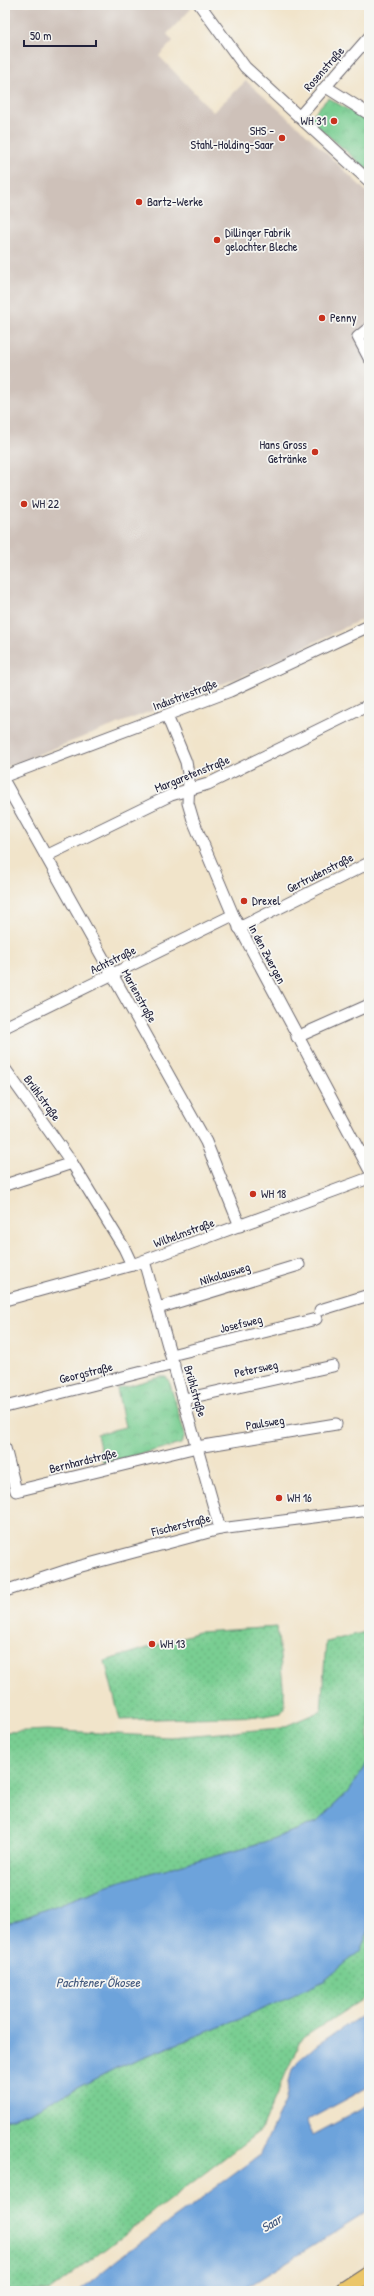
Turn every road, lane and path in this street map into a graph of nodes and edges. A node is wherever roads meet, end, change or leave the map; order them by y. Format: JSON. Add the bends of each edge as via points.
{"nodes":[{"id":1,"x":200,"y":5,"type":"edge"},
{"id":2,"x":369,"y":37,"type":"edge"},
{"id":3,"x":326,"y":87,"type":"junction"},
{"id":4,"x":369,"y":114,"type":"edge"},
{"id":5,"x":299,"y":117,"type":"junction"},
{"id":6,"x":369,"y":181,"type":"edge"},
{"id":7,"x":369,"y":328,"type":"edge"},
{"id":8,"x":369,"y":358,"type":"edge"},
{"id":9,"x":369,"y":626,"type":"edge"},
{"id":10,"x":369,"y":705,"type":"edge"},
{"id":11,"x":167,"y":716,"type":"junction"},
{"id":12,"x":5,"y":776,"type":"edge"},
{"id":13,"x":5,"y":783,"type":"edge"},
{"id":14,"x":188,"y":790,"type":"junction"},
{"id":15,"x":46,"y":856,"type":"junction"},
{"id":16,"x":369,"y":863,"type":"edge"},
{"id":17,"x":233,"y":915,"type":"junction"},
{"id":18,"x":239,"y":928,"type":"junction"},
{"id":19,"x":112,"y":975,"type":"junction"},
{"id":20,"x":369,"y":1005,"type":"edge"},
{"id":21,"x":5,"y":1027,"type":"edge"},
{"id":22,"x":297,"y":1037,"type":"junction"},
{"id":23,"x":5,"y":1069,"type":"edge"},
{"id":24,"x":72,"y":1163,"type":"junction"},
{"id":25,"x":369,"y":1169,"type":"edge"},
{"id":26,"x":369,"y":1178,"type":"edge"},
{"id":27,"x":5,"y":1185,"type":"edge"},
{"id":28,"x":240,"y":1226,"type":"junction"},
{"id":29,"x":144,"y":1261,"type":"junction"},
{"id":30,"x":132,"y":1265,"type":"junction"},
{"id":31,"x":299,"y":1265,"type":"dead end"},
{"id":32,"x":369,"y":1295,"type":"edge"},
{"id":33,"x":5,"y":1300,"type":"edge"},
{"id":34,"x":158,"y":1308,"type":"junction"},
{"id":35,"x":173,"y":1360,"type":"junction"},
{"id":36,"x":333,"y":1366,"type":"dead end"},
{"id":37,"x":184,"y":1398,"type":"junction"},
{"id":38,"x":5,"y":1407,"type":"edge"},
{"id":39,"x":336,"y":1424,"type":"dead end"},
{"id":40,"x":197,"y":1447,"type":"junction"},
{"id":41,"x":5,"y":1449,"type":"edge"},
{"id":42,"x":369,"y":1510,"type":"edge"},
{"id":43,"x":220,"y":1529,"type":"junction"},
{"id":44,"x":5,"y":1591,"type":"edge"},
{"id":45,"x":369,"y":2274,"type":"edge"},
{"id":46,"x":343,"y":2291,"type":"edge"}],
"edges":[{"from":1,"to":5,"type":"street","via":[[245,67]]},
{"from":2,"to":3,"type":"street","name":"Rosenstraße"},
{"from":3,"to":4,"type":"street"},
{"from":3,"to":5,"type":"street","name":"Rosenstraße"},
{"from":5,"to":6,"type":"street"},
{"from":7,"to":8,"type":"street","via":[[358,337]]},
{"from":9,"to":11,"type":"street","name":"Industriestraße","via":[[230,691]]},
{"from":10,"to":14,"type":"street","name":"Margaretenstraße","via":[[208,784]]},
{"from":11,"to":12,"type":"street","name":"Industriestraße"},
{"from":11,"to":14,"type":"street","name":"In den Zwergen","via":[[186,762]]},
{"from":13,"to":15,"type":"street","name":"Marienstraße"},
{"from":14,"to":15,"type":"street","name":"Margaretenstraße","via":[[171,795]]},
{"from":14,"to":17,"type":"street","name":"In den Zwergen","via":[[188,803],[193,820]]},
{"from":15,"to":19,"type":"street","name":"Marienstraße"},
{"from":16,"to":18,"type":"street","name":"Gertrudenstraße"},
{"from":17,"to":18,"type":"street","name":"In den Zwergen"},
{"from":17,"to":19,"type":"street","name":"Achtstraße"},
{"from":18,"to":22,"type":"street","name":"In den Zwergen"},
{"from":19,"to":21,"type":"street","name":"Achtstraße"},
{"from":19,"to":28,"type":"street","name":"Marienstraße","via":[[206,1142]]},
{"from":20,"to":22,"type":"street"},
{"from":22,"to":25,"type":"street","name":"In den Zwergen"},
{"from":23,"to":24,"type":"street","name":"Brühlstraße"},
{"from":24,"to":27,"type":"street"},
{"from":24,"to":30,"type":"street","name":"Brühlstraße"},
{"from":26,"to":28,"type":"street","name":"Wilhelmstraße"},
{"from":28,"to":29,"type":"street","name":"Wilhelmstraße"},
{"from":29,"to":30,"type":"street","name":"Wilhelmstraße"},
{"from":29,"to":34,"type":"street","name":"Brühlstraße"},
{"from":30,"to":33,"type":"street","name":"Wilhelmstraße"},
{"from":31,"to":34,"type":"street","name":"Nikolausweg"},
{"from":32,"to":35,"type":"street","name":"Josefsweg"},
{"from":34,"to":35,"type":"street","name":"Brühlstraße"},
{"from":35,"to":37,"type":"street","name":"Brühlstraße"},
{"from":35,"to":38,"type":"street","name":"Georgstraße"},
{"from":36,"to":37,"type":"street","name":"Petersweg"},
{"from":37,"to":40,"type":"street","name":"Brühlstraße"},
{"from":39,"to":40,"type":"street","name":"Paulsweg"},
{"from":40,"to":41,"type":"street","name":"Bernhardstraße","via":[[16,1491]]},
{"from":40,"to":43,"type":"street","name":"Brühlstraße"},
{"from":42,"to":43,"type":"street","name":"Fischerstraße"},
{"from":43,"to":44,"type":"street","name":"Fischerstraße","via":[[88,1564]]},
{"from":45,"to":46,"type":"highway"}]}
